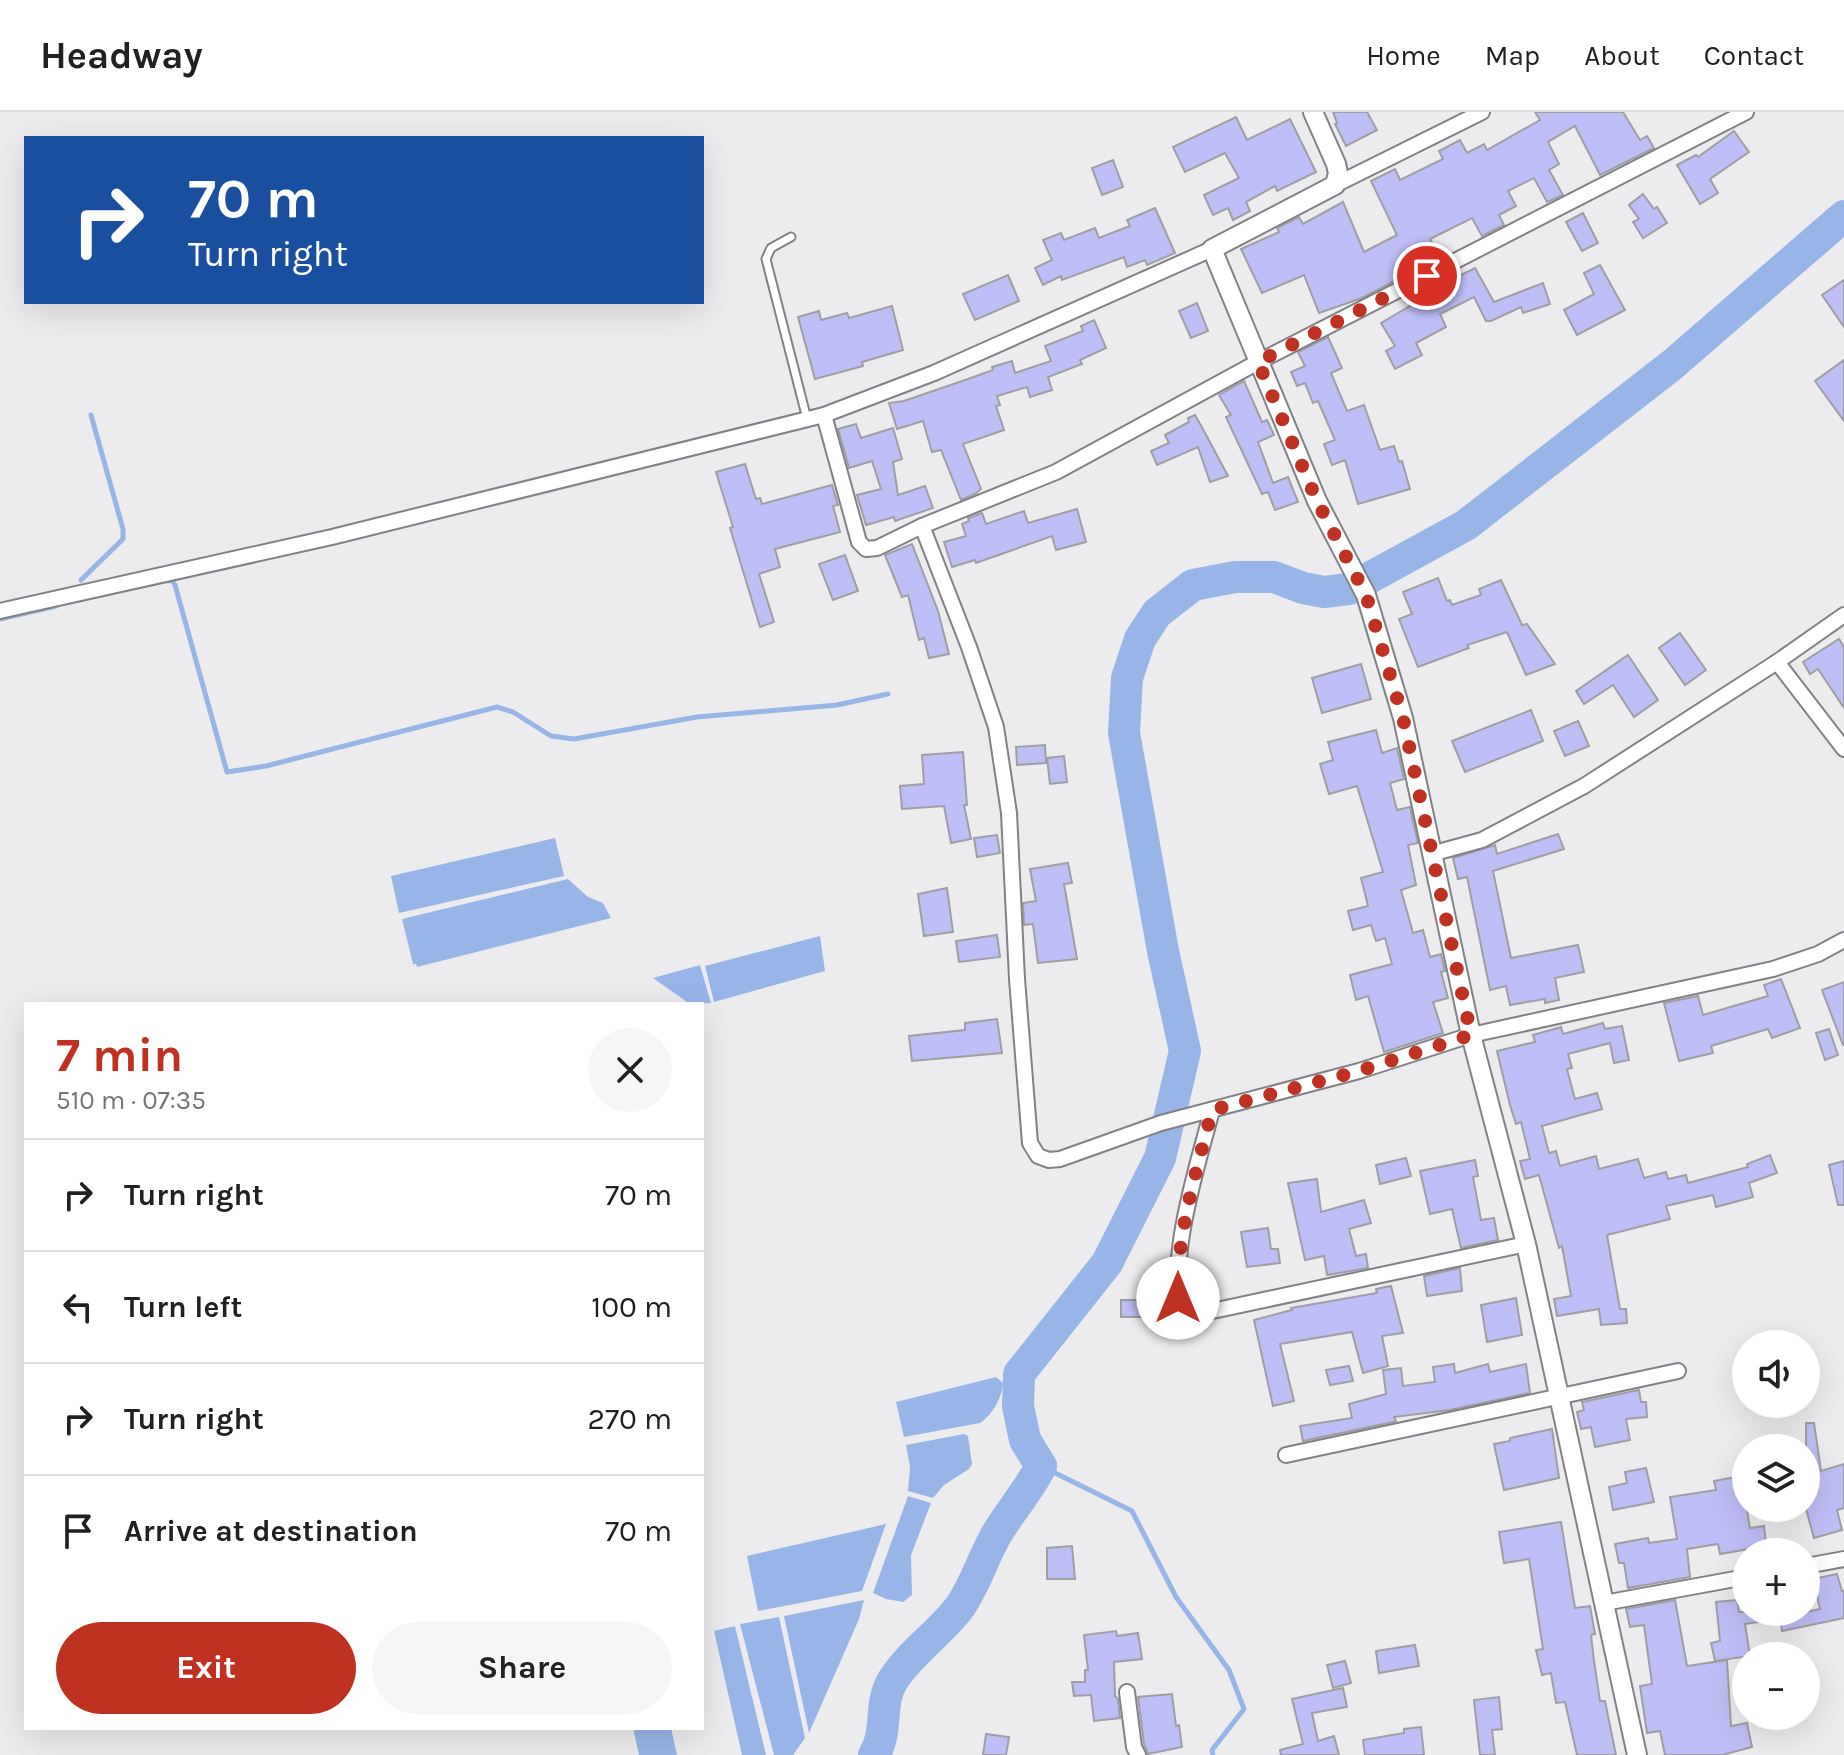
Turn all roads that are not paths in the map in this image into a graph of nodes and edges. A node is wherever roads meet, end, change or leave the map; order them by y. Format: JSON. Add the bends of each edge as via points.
{"nodes":[{"id":1,"x":1313,"y":112,"type":"edge"},
{"id":2,"x":1482,"y":112,"type":"edge"},
{"id":3,"x":1740,"y":113,"type":"edge"},
{"id":4,"x":1335,"y":185,"type":"junction"},
{"id":5,"x":791,"y":237,"type":"dead end"},
{"id":6,"x":1212,"y":249,"type":"junction"},
{"id":7,"x":1258,"y":362,"type":"junction"},
{"id":8,"x":824,"y":415,"type":"junction"},
{"id":9,"x":807,"y":419,"type":"junction"},
{"id":10,"x":922,"y":526,"type":"junction"},
{"id":11,"x":0,"y":611,"type":"edge"},
{"id":12,"x":1844,"y":615,"type":"edge"},
{"id":13,"x":1777,"y":662,"type":"junction"},
{"id":14,"x":1844,"y":749,"type":"edge"},
{"id":15,"x":1431,"y":854,"type":"junction"},
{"id":16,"x":1844,"y":940,"type":"edge"},
{"id":17,"x":1471,"y":1035,"type":"junction"},
{"id":18,"x":1206,"y":1111,"type":"junction"},
{"id":19,"x":1526,"y":1244,"type":"junction"},
{"id":20,"x":1678,"y":1371,"type":"dead end"},
{"id":21,"x":1560,"y":1397,"type":"junction"},
{"id":22,"x":1286,"y":1455,"type":"dead end"},
{"id":23,"x":1844,"y":1559,"type":"edge"},
{"id":24,"x":1820,"y":1563,"type":"edge"},
{"id":25,"x":1732,"y":1580,"type":"edge"},
{"id":26,"x":1604,"y":1603,"type":"junction"},
{"id":27,"x":1127,"y":1692,"type":"dead end"},
{"id":28,"x":1138,"y":1755,"type":"edge"},
{"id":29,"x":1637,"y":1755,"type":"edge"}],
"edges":[{"from":1,"to":4,"type":"street","via":[[1336,164]]},
{"from":2,"to":4,"type":"street"},
{"from":3,"to":7,"type":"street"},
{"from":4,"to":6,"type":"street"},
{"from":5,"to":9,"type":"lane","via":[[771,248],[766,259]]},
{"from":6,"to":7,"type":"street"},
{"from":6,"to":8,"type":"street","via":[[934,373]]},
{"from":7,"to":10,"type":"street","via":[[1056,472]]},
{"from":7,"to":15,"type":"street","via":[[1317,501],[1366,595],[1403,718]]},
{"from":8,"to":9,"type":"street"},
{"from":8,"to":10,"type":"street","via":[[861,546],[877,548]]},
{"from":9,"to":11,"type":"street","via":[[332,537]]},
{"from":10,"to":18,"type":"street","via":[[996,727],[1009,813],[1030,1143],[1038,1156],[1060,1159]]},
{"from":12,"to":13,"type":"street"},
{"from":13,"to":14,"type":"street"},
{"from":13,"to":15,"type":"street","via":[[1584,786],[1482,840]]},
{"from":15,"to":17,"type":"street"},
{"from":16,"to":17,"type":"street","via":[[1773,969]]},
{"from":17,"to":18,"type":"street"},
{"from":17,"to":19,"type":"street"},
{"from":18,"to":19,"type":"street","via":[[1177,1264],[1178,1298],[1189,1316]]},
{"from":19,"to":21,"type":"street"},
{"from":20,"to":21,"type":"street"},
{"from":21,"to":22,"type":"street"},
{"from":21,"to":26,"type":"street"},
{"from":23,"to":24,"type":"street"},
{"from":25,"to":26,"type":"street"},
{"from":26,"to":29,"type":"street"},
{"from":27,"to":28,"type":"street"}]}
